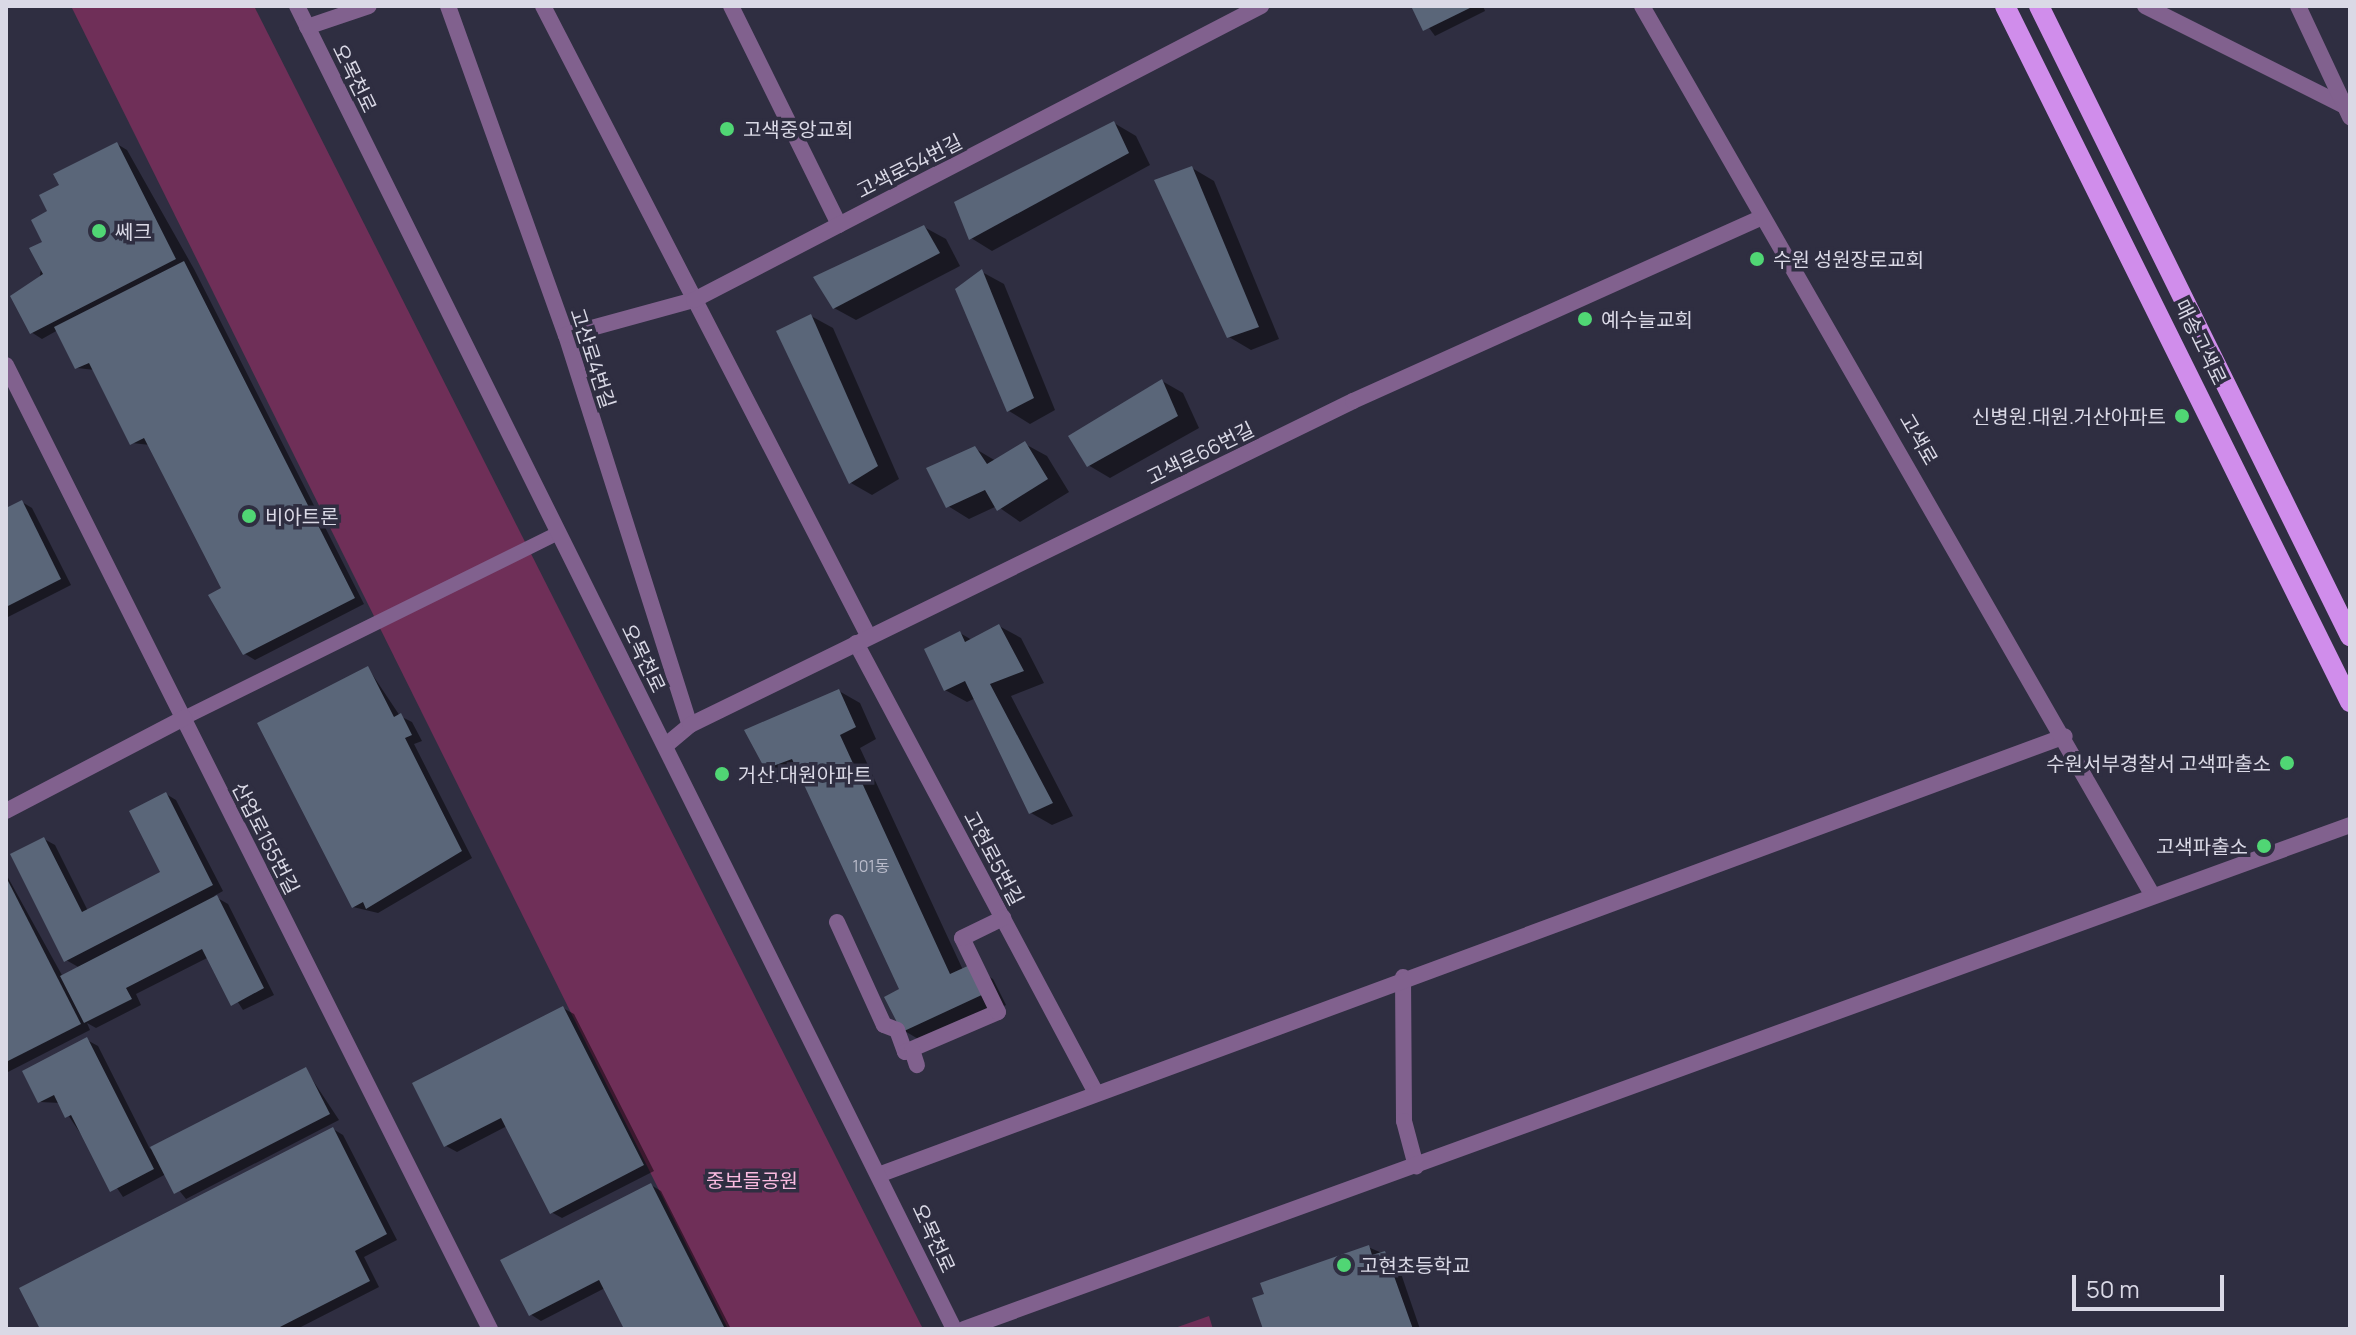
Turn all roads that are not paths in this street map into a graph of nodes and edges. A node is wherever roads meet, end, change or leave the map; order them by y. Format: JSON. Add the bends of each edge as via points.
{"nodes":[{"id":1,"x":297,"y":6,"type":"edge"},
{"id":2,"x":369,"y":6,"type":"edge"},
{"id":3,"x":448,"y":6,"type":"edge"},
{"id":4,"x":543,"y":6,"type":"edge"},
{"id":5,"x":731,"y":6,"type":"edge"},
{"id":6,"x":1261,"y":6,"type":"edge"},
{"id":7,"x":1642,"y":6,"type":"edge"},
{"id":8,"x":2005,"y":6,"type":"edge"},
{"id":9,"x":2039,"y":6,"type":"edge"},
{"id":10,"x":2145,"y":6,"type":"edge"},
{"id":11,"x":2298,"y":6,"type":"edge"},
{"id":12,"x":307,"y":27,"type":"junction"},
{"id":13,"x":2347,"y":112,"type":"edge"},
{"id":14,"x":1763,"y":217,"type":"junction"},
{"id":15,"x":839,"y":225,"type":"junction"},
{"id":16,"x":694,"y":300,"type":"junction"},
{"id":17,"x":566,"y":335,"type":"junction"},
{"id":18,"x":6,"y":365,"type":"edge"},
{"id":19,"x":559,"y":533,"type":"junction"},
{"id":20,"x":2350,"y":636,"type":"edge"},
{"id":21,"x":862,"y":640,"type":"junction"},
{"id":22,"x":2350,"y":702,"type":"edge"},
{"id":23,"x":184,"y":718,"type":"junction"},
{"id":24,"x":690,"y":725,"type":"junction"},
{"id":25,"x":2065,"y":736,"type":"junction"},
{"id":26,"x":665,"y":746,"type":"junction"},
{"id":27,"x":6,"y":811,"type":"edge"},
{"id":28,"x":2350,"y":825,"type":"edge"},
{"id":29,"x":2153,"y":896,"type":"junction"},
{"id":30,"x":1003,"y":918,"type":"junction"},
{"id":31,"x":837,"y":922,"type":"dead end"},
{"id":32,"x":1403,"y":977,"type":"junction"},
{"id":33,"x":1096,"y":1093,"type":"junction"},
{"id":34,"x":1416,"y":1166,"type":"junction"},
{"id":35,"x":881,"y":1174,"type":"junction"},
{"id":36,"x":490,"y":1329,"type":"edge"},
{"id":37,"x":954,"y":1329,"type":"edge"},
{"id":38,"x":964,"y":1329,"type":"edge"}],
"edges":[{"from":1,"to":12,"type":"street","name":"오목천로"},
{"from":2,"to":12,"type":"street"},
{"from":3,"to":17,"type":"street","name":"고산로4번길"},
{"from":4,"to":16,"type":"street","name":"고현로5번길"},
{"from":5,"to":15,"type":"street"},
{"from":6,"to":15,"type":"street","name":"고색로54번길"},
{"from":7,"to":14,"type":"street","name":"고색로"},
{"from":8,"to":22,"type":"main road","name":"매송고색로"},
{"from":9,"to":20,"type":"main road","name":"매송고색로"},
{"from":10,"to":13,"type":"street"},
{"from":11,"to":13,"type":"street"},
{"from":12,"to":19,"type":"street","name":"오목천로"},
{"from":14,"to":21,"type":"street","name":"고색로66번길","via":[[1581,302],[1540,312]]},
{"from":14,"to":25,"type":"street","name":"고색로"},
{"from":15,"to":16,"type":"street","name":"고색로54번길"},
{"from":16,"to":17,"type":"street","name":"고색로54번길"},
{"from":16,"to":21,"type":"street","name":"고현로5번길"},
{"from":17,"to":24,"type":"street","name":"고산로4번길"},
{"from":18,"to":23,"type":"street","name":"산업로155번길"},
{"from":19,"to":23,"type":"street"},
{"from":19,"to":26,"type":"street","name":"오목천로"},
{"from":21,"to":24,"type":"street","name":"고색로66번길"},
{"from":21,"to":30,"type":"street","name":"고현로5번길"},
{"from":23,"to":27,"type":"street"},
{"from":23,"to":36,"type":"street","name":"산업로155번길"},
{"from":24,"to":26,"type":"street","name":"고색로66번길"},
{"from":25,"to":29,"type":"street","name":"고색로"},
{"from":25,"to":32,"type":"street"},
{"from":26,"to":35,"type":"street","name":"오목천로"},
{"from":28,"to":29,"type":"street"},
{"from":29,"to":34,"type":"street"},
{"from":30,"to":31,"type":"street","via":[[962,938],[998,1012],[914,1057],[905,1052],[897,1030],[884,1025]]},
{"from":30,"to":33,"type":"street","name":"고현로5번길"},
{"from":32,"to":33,"type":"street"},
{"from":32,"to":34,"type":"street","via":[[1404,1121]]},
{"from":33,"to":35,"type":"street"},
{"from":34,"to":38,"type":"street"},
{"from":35,"to":37,"type":"street","name":"오목천로"}]}
